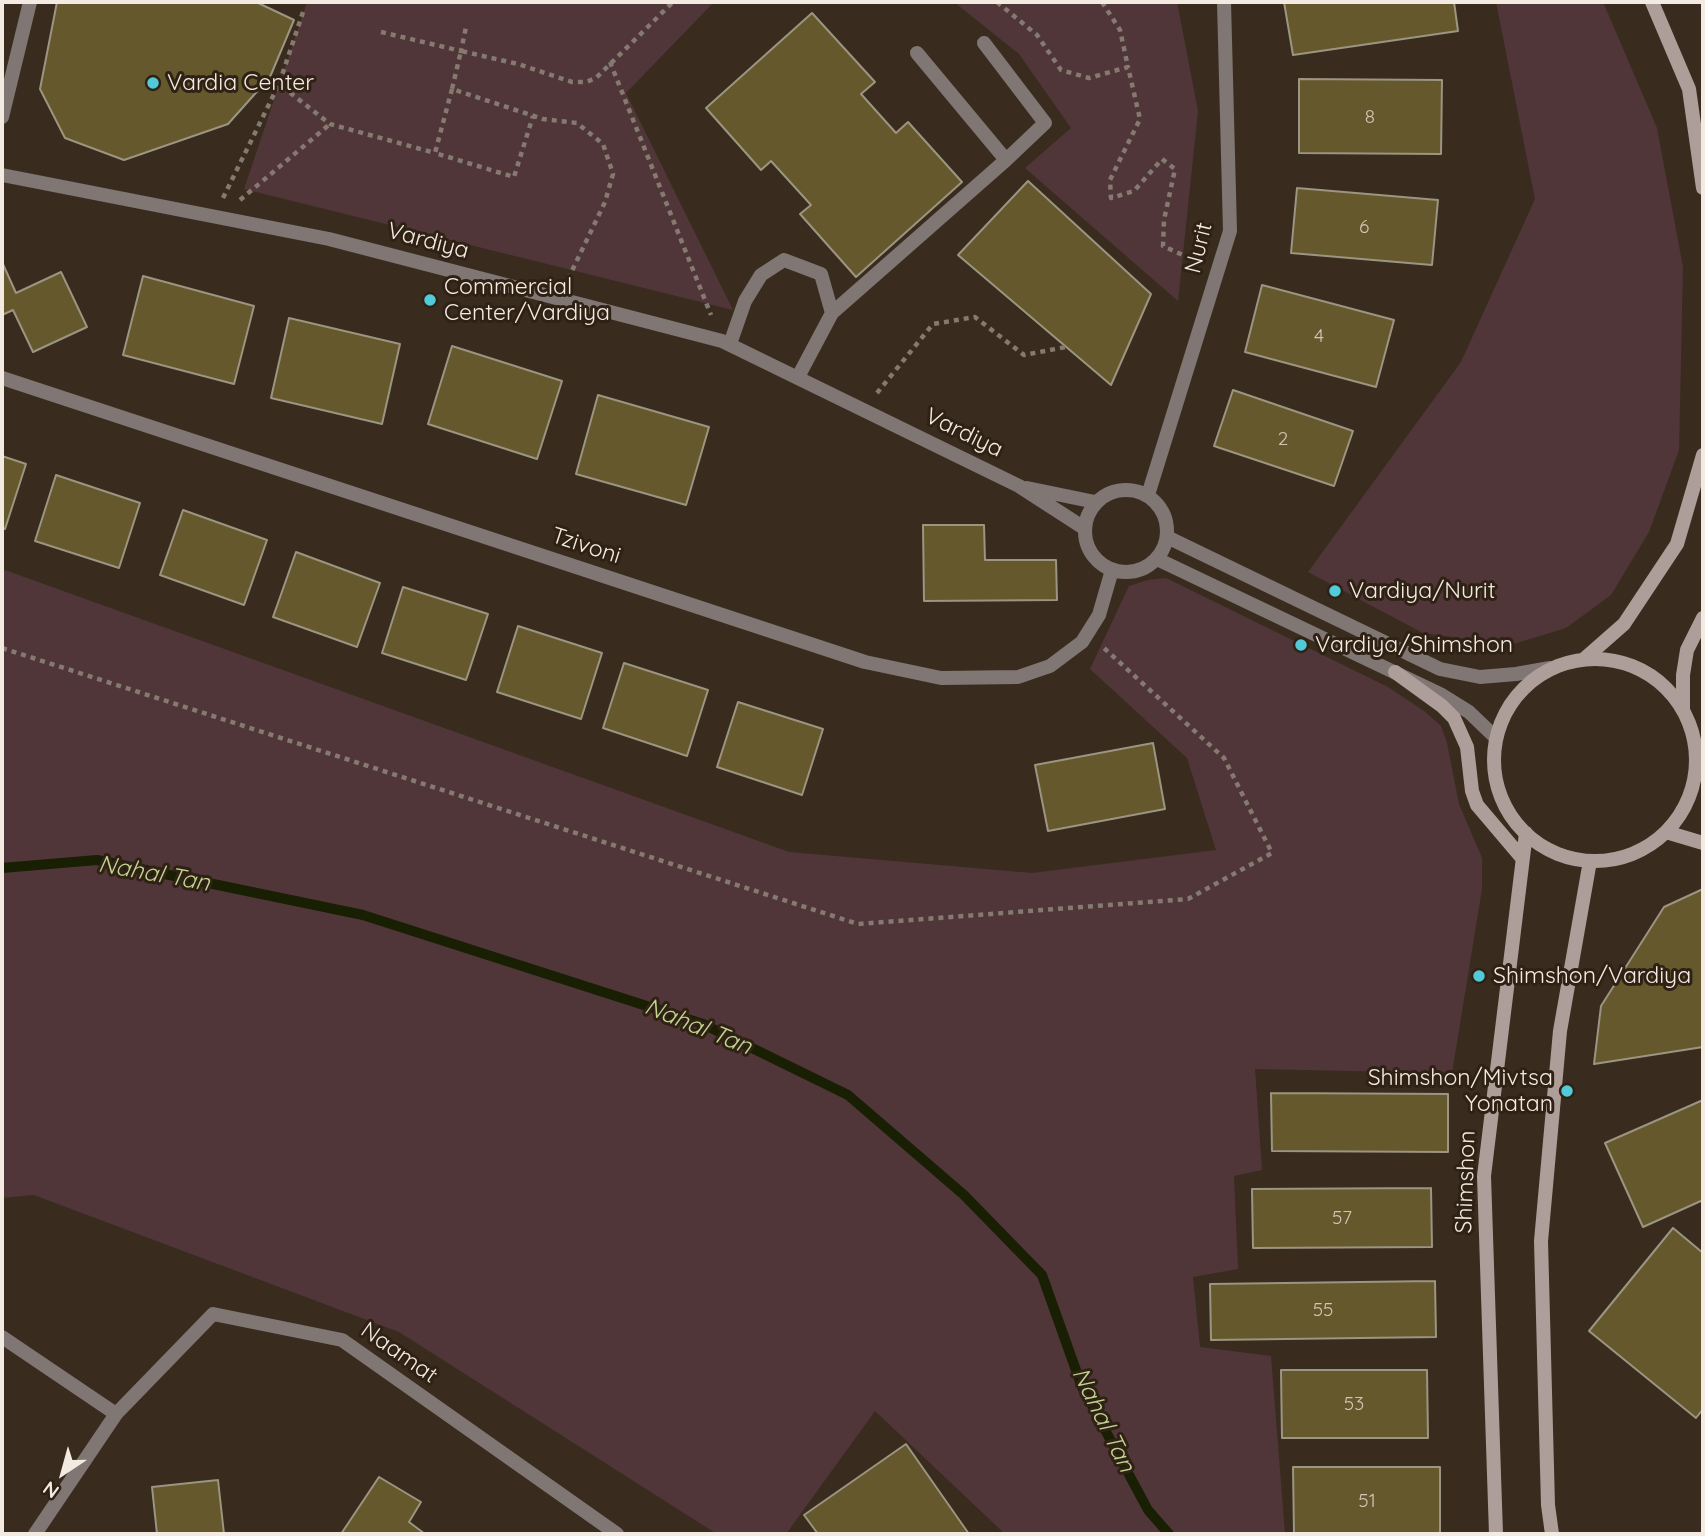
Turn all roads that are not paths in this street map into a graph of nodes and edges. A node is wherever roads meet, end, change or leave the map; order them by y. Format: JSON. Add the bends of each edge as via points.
{"nodes":[{"id":1,"x":30,"y":2,"type":"edge"},
{"id":2,"x":1224,"y":2,"type":"edge"},
{"id":3,"x":1652,"y":2,"type":"edge"},
{"id":4,"x":984,"y":43,"type":"dead end"},
{"id":5,"x":917,"y":53,"type":"dead end"},
{"id":6,"x":2,"y":117,"type":"edge"},
{"id":7,"x":1006,"y":160,"type":"junction"},
{"id":8,"x":2,"y":175,"type":"edge"},
{"id":9,"x":1703,"y":188,"type":"edge"},
{"id":10,"x":832,"y":313,"type":"junction"},
{"id":11,"x":726,"y":343,"type":"junction"},
{"id":12,"x":798,"y":377,"type":"junction"},
{"id":13,"x":2,"y":378,"type":"edge"},
{"id":14,"x":1703,"y":455,"type":"edge"},
{"id":15,"x":1019,"y":486,"type":"junction"},
{"id":16,"x":1148,"y":495,"type":"junction"},
{"id":17,"x":1095,"y":502,"type":"junction"},
{"id":18,"x":1084,"y":528,"type":"junction"},
{"id":19,"x":1167,"y":537,"type":"junction"},
{"id":20,"x":1157,"y":559,"type":"junction"},
{"id":21,"x":1112,"y":570,"type":"junction"},
{"id":22,"x":1703,"y":618,"type":"edge"},
{"id":23,"x":1583,"y":660,"type":"junction"},
{"id":24,"x":1550,"y":668,"type":"junction"},
{"id":25,"x":1395,"y":672,"type":"junction"},
{"id":26,"x":1682,"y":710,"type":"junction"},
{"id":27,"x":1493,"y":735,"type":"junction"},
{"id":28,"x":1699,"y":773,"type":"edge"},
{"id":29,"x":1666,"y":832,"type":"junction"},
{"id":30,"x":1525,"y":833,"type":"junction"},
{"id":31,"x":1703,"y":843,"type":"edge"},
{"id":32,"x":1522,"y":858,"type":"junction"},
{"id":33,"x":1590,"y":861,"type":"junction"},
{"id":34,"x":2,"y":1337,"type":"edge"},
{"id":35,"x":116,"y":1414,"type":"junction"},
{"id":36,"x":35,"y":1534,"type":"edge"},
{"id":37,"x":617,"y":1534,"type":"edge"},
{"id":38,"x":1496,"y":1534,"type":"edge"},
{"id":39,"x":1552,"y":1534,"type":"edge"}],
"edges":[{"from":1,"to":6,"type":"street"},
{"from":2,"to":16,"type":"street","name":"Nurit","via":[[1230,231]]},
{"from":3,"to":9,"type":"street","via":[[1689,89]]},
{"from":4,"to":7,"type":"street","via":[[1045,123]]},
{"from":5,"to":7,"type":"street"},
{"from":7,"to":10,"type":"street"},
{"from":8,"to":11,"type":"street","name":"Vardiya","via":[[329,239]]},
{"from":10,"to":11,"type":"street","via":[[821,274],[784,260],[761,275]]},
{"from":10,"to":12,"type":"street"},
{"from":11,"to":12,"type":"street","name":"Vardiya"},
{"from":12,"to":15,"type":"street","name":"Vardiya"},
{"from":13,"to":21,"type":"street","name":"Tzivoni","via":[[865,662],[941,678],[1018,677],[1050,666],[1082,642],[1099,615]]},
{"from":14,"to":23,"type":"street","via":[[1677,544],[1623,624]]},
{"from":15,"to":17,"type":"street","name":"Vardiya"},
{"from":15,"to":18,"type":"street","name":"Vardiya"},
{"from":16,"to":17,"type":"street","via":[[1120,489]]},
{"from":16,"to":19,"type":"street","via":[[1164,514]]},
{"from":17,"to":18,"type":"street"},
{"from":18,"to":21,"type":"street","via":[[1091,553]]},
{"from":19,"to":20,"type":"street"},
{"from":19,"to":24,"type":"street","via":[[1440,669],[1480,677]]},
{"from":20,"to":21,"type":"street","via":[[1136,571]]},
{"from":20,"to":25,"type":"street"},
{"from":22,"to":26,"type":"street","via":[[1687,650]]},
{"from":23,"to":24,"type":"street"},
{"from":23,"to":26,"type":"street","via":[[1612,661],[1640,670],[1664,687]]},
{"from":24,"to":27,"type":"street","via":[[1521,690]]},
{"from":25,"to":27,"type":"street","via":[[1469,712]]},
{"from":25,"to":32,"type":"street","via":[[1454,718],[1467,747],[1477,805]]},
{"from":26,"to":28,"type":"street","via":[[1691,729]]},
{"from":27,"to":30,"type":"street","via":[[1497,785],[1508,811]]},
{"from":28,"to":29,"type":"street","via":[[1681,814]]},
{"from":29,"to":31,"type":"street"},
{"from":29,"to":33,"type":"street","via":[[1644,849],[1618,859]]},
{"from":30,"to":32,"type":"street","name":"Shimshon"},
{"from":30,"to":33,"type":"street","via":[[1545,848]]},
{"from":32,"to":38,"type":"street","name":"Shimshon","via":[[1484,1176]]},
{"from":33,"to":39,"type":"street","via":[[1560,1031],[1541,1241]]},
{"from":34,"to":35,"type":"street"},
{"from":35,"to":36,"type":"street","name":"Naamat"},
{"from":35,"to":37,"type":"street","name":"Naamat","via":[[213,1314],[342,1340]]}]}
